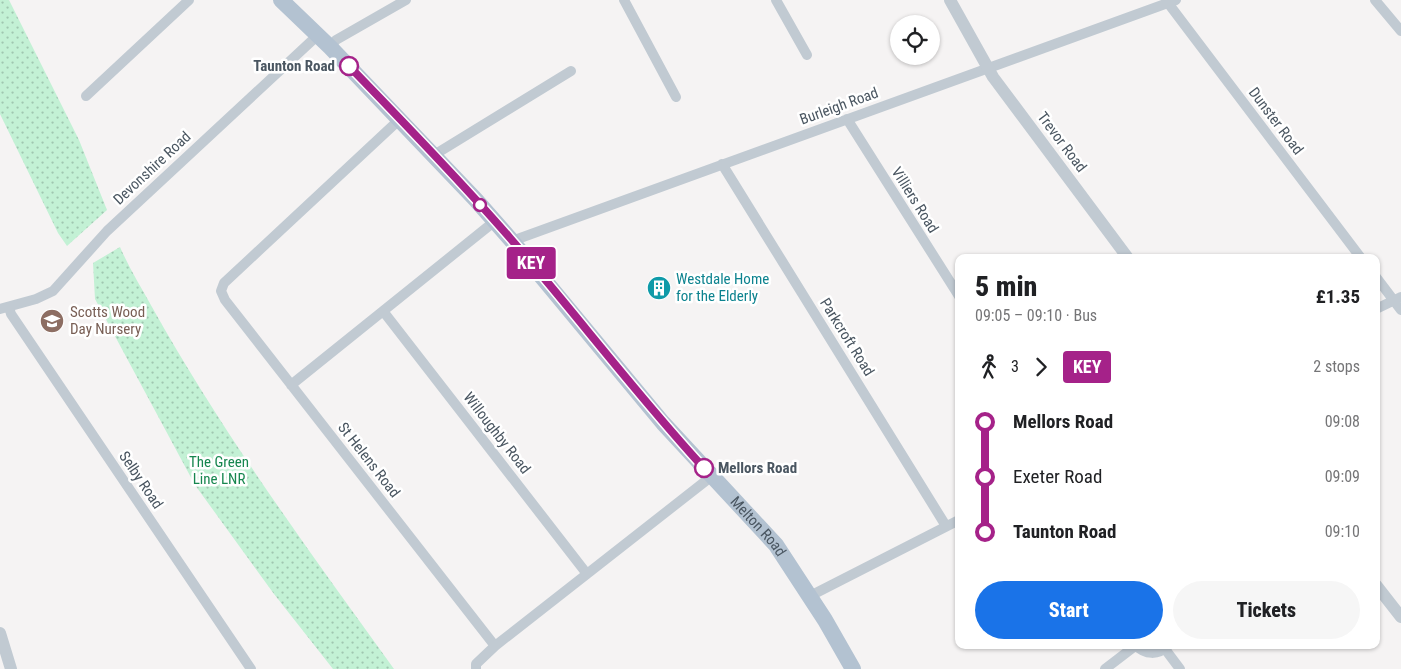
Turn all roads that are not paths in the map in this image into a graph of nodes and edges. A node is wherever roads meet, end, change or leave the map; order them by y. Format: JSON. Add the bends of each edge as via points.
{"nodes":[{"id":1,"x":190,"y":0,"type":"edge"},
{"id":2,"x":281,"y":0,"type":"edge"},
{"id":3,"x":406,"y":0,"type":"edge"},
{"id":4,"x":624,"y":0,"type":"edge"},
{"id":5,"x":776,"y":0,"type":"edge"},
{"id":6,"x":950,"y":0,"type":"edge"},
{"id":7,"x":1375,"y":0,"type":"edge"},
{"id":8,"x":1172,"y":2,"type":"edge"},
{"id":9,"x":1149,"y":4,"type":"edge"},
{"id":10,"x":1401,"y":31,"type":"edge"},
{"id":11,"x":318,"y":35,"type":"junction"},
{"id":12,"x":330,"y":47,"type":"junction"},
{"id":13,"x":807,"y":55,"type":"dead end"},
{"id":14,"x":988,"y":68,"type":"junction"},
{"id":15,"x":571,"y":72,"type":"dead end"},
{"id":16,"x":86,"y":96,"type":"dead end"},
{"id":17,"x":676,"y":96,"type":"dead end"},
{"id":18,"x":400,"y":119,"type":"junction"},
{"id":19,"x":846,"y":119,"type":"junction"},
{"id":20,"x":434,"y":155,"type":"junction"},
{"id":21,"x":722,"y":164,"type":"junction"},
{"id":22,"x":495,"y":221,"type":"junction"},
{"id":23,"x":512,"y":240,"type":"junction"},
{"id":24,"x":1125,"y":254,"type":"edge"},
{"id":25,"x":1358,"y":254,"type":"edge"},
{"id":26,"x":1380,"y":281,"type":"edge"},
{"id":27,"x":955,"y":290,"type":"edge"},
{"id":28,"x":1397,"y":298,"type":"edge"},
{"id":29,"x":1380,"y":307,"type":"edge"},
{"id":30,"x":5,"y":308,"type":"edge"},
{"id":31,"x":1401,"y":310,"type":"edge"},
{"id":32,"x":383,"y":311,"type":"junction"},
{"id":33,"x":291,"y":385,"type":"junction"},
{"id":34,"x":712,"y":476,"type":"junction"},
{"id":35,"x":955,"y":522,"type":"edge"},
{"id":36,"x":946,"y":526,"type":"junction"},
{"id":37,"x":587,"y":574,"type":"junction"},
{"id":38,"x":1380,"y":590,"type":"edge"},
{"id":39,"x":810,"y":596,"type":"junction"},
{"id":40,"x":1401,"y":618,"type":"edge"},
{"id":41,"x":0,"y":633,"type":"edge"},
{"id":42,"x":495,"y":646,"type":"junction"},
{"id":43,"x":1130,"y":649,"type":"edge"},
{"id":44,"x":1139,"y":649,"type":"edge"},
{"id":45,"x":1163,"y":649,"type":"edge"},
{"id":46,"x":1168,"y":649,"type":"edge"},
{"id":47,"x":11,"y":669,"type":"edge"},
{"id":48,"x":251,"y":669,"type":"edge"},
{"id":49,"x":476,"y":669,"type":"edge"},
{"id":50,"x":852,"y":669,"type":"edge"},
{"id":51,"x":1105,"y":669,"type":"edge"},
{"id":52,"x":1180,"y":669,"type":"edge"}],
"edges":[{"from":1,"to":16,"type":"street"},
{"from":2,"to":11,"type":"main road","name":"Melton Road"},
{"from":3,"to":12,"type":"street","via":[[336,40]]},
{"from":4,"to":17,"type":"street"},
{"from":5,"to":13,"type":"street"},
{"from":6,"to":14,"type":"street","name":"Trevor Road"},
{"from":7,"to":10,"type":"street"},
{"from":8,"to":9,"type":"street","name":"Burleigh Road"},
{"from":8,"to":25,"type":"street","name":"Dunster Road"},
{"from":9,"to":14,"type":"street","name":"Burleigh Road"},
{"from":11,"to":12,"type":"main road","name":"Melton Road"},
{"from":11,"to":30,"type":"street","name":"Devonshire Road","via":[[107,231],[53,291]]},
{"from":12,"to":18,"type":"main road","name":"Melton Road"},
{"from":14,"to":19,"type":"street","name":"Burleigh Road"},
{"from":14,"to":24,"type":"street","name":"Trevor Road"},
{"from":15,"to":20,"type":"street"},
{"from":18,"to":20,"type":"main road","name":"Melton Road"},
{"from":18,"to":33,"type":"street","name":"St Helens Road","via":[[224,283],[221,291],[225,300]]},
{"from":19,"to":21,"type":"street","name":"Burleigh Road"},
{"from":19,"to":27,"type":"street","name":"Villiers Road"},
{"from":20,"to":22,"type":"main road","name":"Melton Road"},
{"from":21,"to":23,"type":"street","name":"Burleigh Road"},
{"from":21,"to":36,"type":"street","name":"Parkcroft Road"},
{"from":22,"to":23,"type":"main road","name":"Melton Road"},
{"from":22,"to":32,"type":"street"},
{"from":23,"to":34,"type":"main road","name":"Melton Road","via":[[653,412]]},
{"from":26,"to":28,"type":"street"},
{"from":28,"to":29,"type":"street"},
{"from":28,"to":31,"type":"street"},
{"from":30,"to":48,"type":"street","name":"Selby Road"},
{"from":32,"to":33,"type":"street"},
{"from":32,"to":37,"type":"street","name":"Willoughby Road"},
{"from":33,"to":42,"type":"street","name":"St Helens Road"},
{"from":34,"to":37,"type":"street"},
{"from":34,"to":39,"type":"main road","name":"Melton Road","via":[[776,545]]},
{"from":35,"to":36,"type":"street"},
{"from":36,"to":39,"type":"street"},
{"from":37,"to":42,"type":"street"},
{"from":38,"to":40,"type":"street"},
{"from":39,"to":50,"type":"main road","name":"Melton Road"},
{"from":41,"to":47,"type":"street"},
{"from":42,"to":49,"type":"street","via":[[476,664]]},
{"from":43,"to":51,"type":"street"},
{"from":44,"to":45,"type":"street","via":[[1152,654]]},
{"from":46,"to":52,"type":"street"}]}
